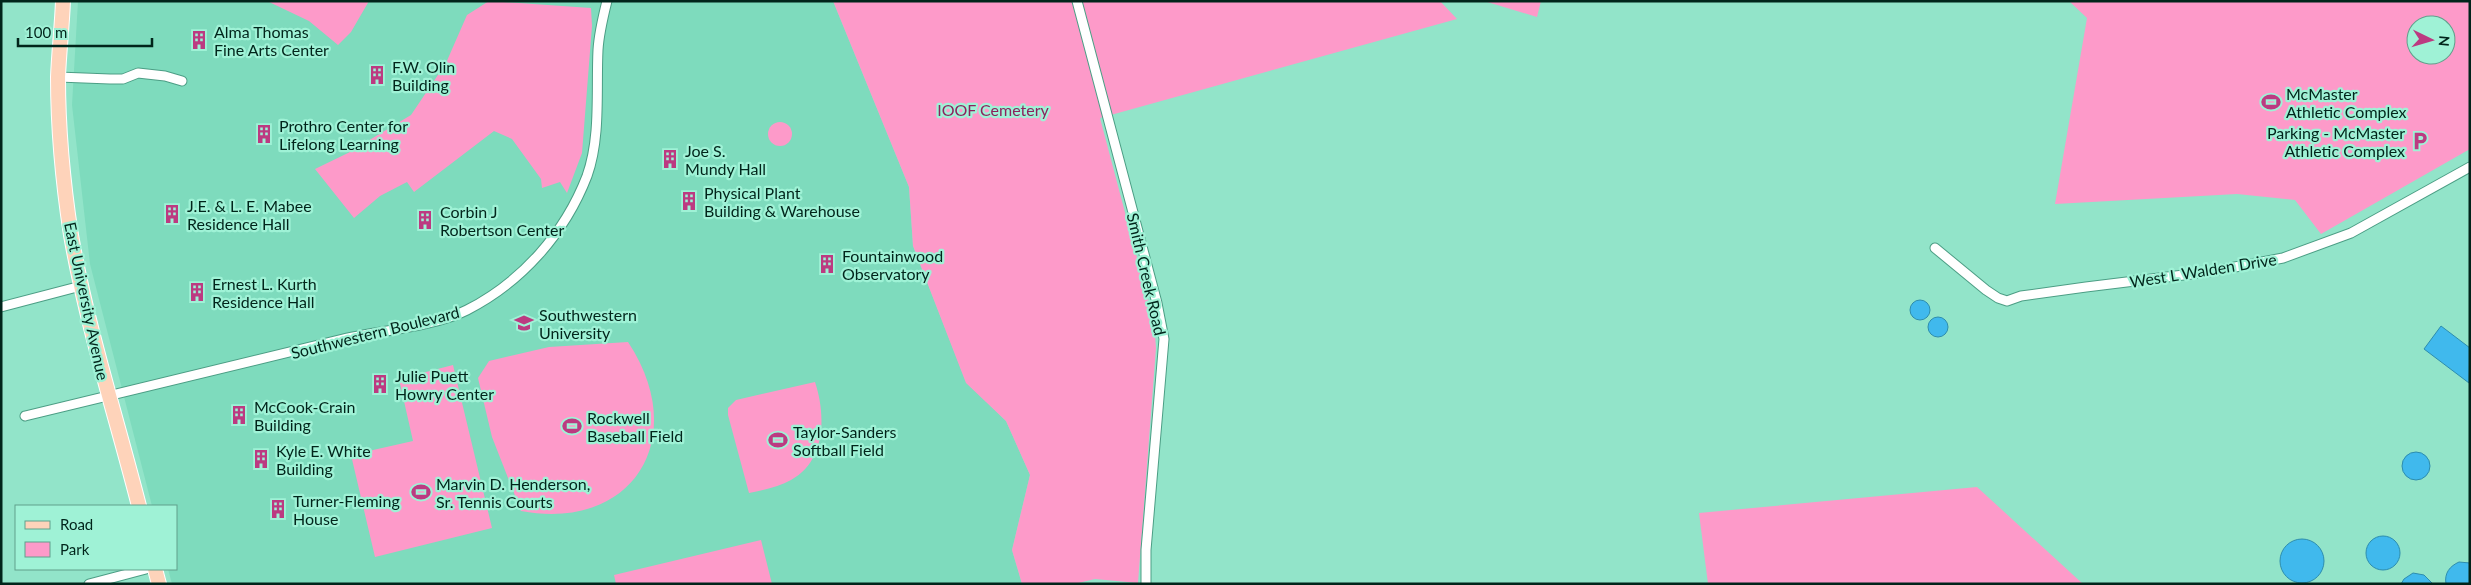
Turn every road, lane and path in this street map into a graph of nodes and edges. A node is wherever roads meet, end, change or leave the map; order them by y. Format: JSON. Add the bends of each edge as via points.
{"nodes":[{"id":1,"x":63,"y":1,"type":"edge"},
{"id":2,"x":607,"y":1,"type":"edge"},
{"id":3,"x":1076,"y":1,"type":"edge"},
{"id":4,"x":58,"y":77,"type":"junction"},
{"id":5,"x":182,"y":81,"type":"dead end"},
{"id":6,"x":2470,"y":167,"type":"edge"},
{"id":7,"x":1935,"y":248,"type":"dead end"},
{"id":8,"x":81,"y":286,"type":"junction"},
{"id":9,"x":1,"y":306,"type":"edge"},
{"id":10,"x":108,"y":396,"type":"junction"},
{"id":11,"x":25,"y":416,"type":"dead end"},
{"id":12,"x":139,"y":505,"type":"edge"},
{"id":13,"x":142,"y":570,"type":"edge"},
{"id":14,"x":154,"y":570,"type":"edge"},
{"id":15,"x":89,"y":584,"type":"edge"},
{"id":16,"x":158,"y":584,"type":"edge"},
{"id":17,"x":1146,"y":584,"type":"edge"}],
"edges":[{"from":1,"to":4,"type":"main road","name":"East University Avenue"},
{"from":2,"to":10,"type":"street","name":"Southwestern Boulevard","via":[[598,48],[595,130],[587,174],[569,215],[553,240],[521,272],[466,310],[443,318]]},
{"from":3,"to":17,"type":"street","name":"Smith Creek Road","via":[[1164,339]]},
{"from":4,"to":5,"type":"street","via":[[110,79],[138,73]]},
{"from":4,"to":8,"type":"main road","name":"East University Avenue","via":[[66,195]]},
{"from":6,"to":7,"type":"street","name":"West L Walden Drive","via":[[2376,220],[2313,248],[2283,258],[2208,272],[2007,300],[1986,290]]},
{"from":8,"to":9,"type":"street"},
{"from":8,"to":10,"type":"main road","name":"East University Avenue"},
{"from":10,"to":11,"type":"street","name":"Southwestern Boulevard"},
{"from":10,"to":12,"type":"main road","name":"East University Avenue"},
{"from":13,"to":15,"type":"street"},
{"from":14,"to":16,"type":"main road"}]}
